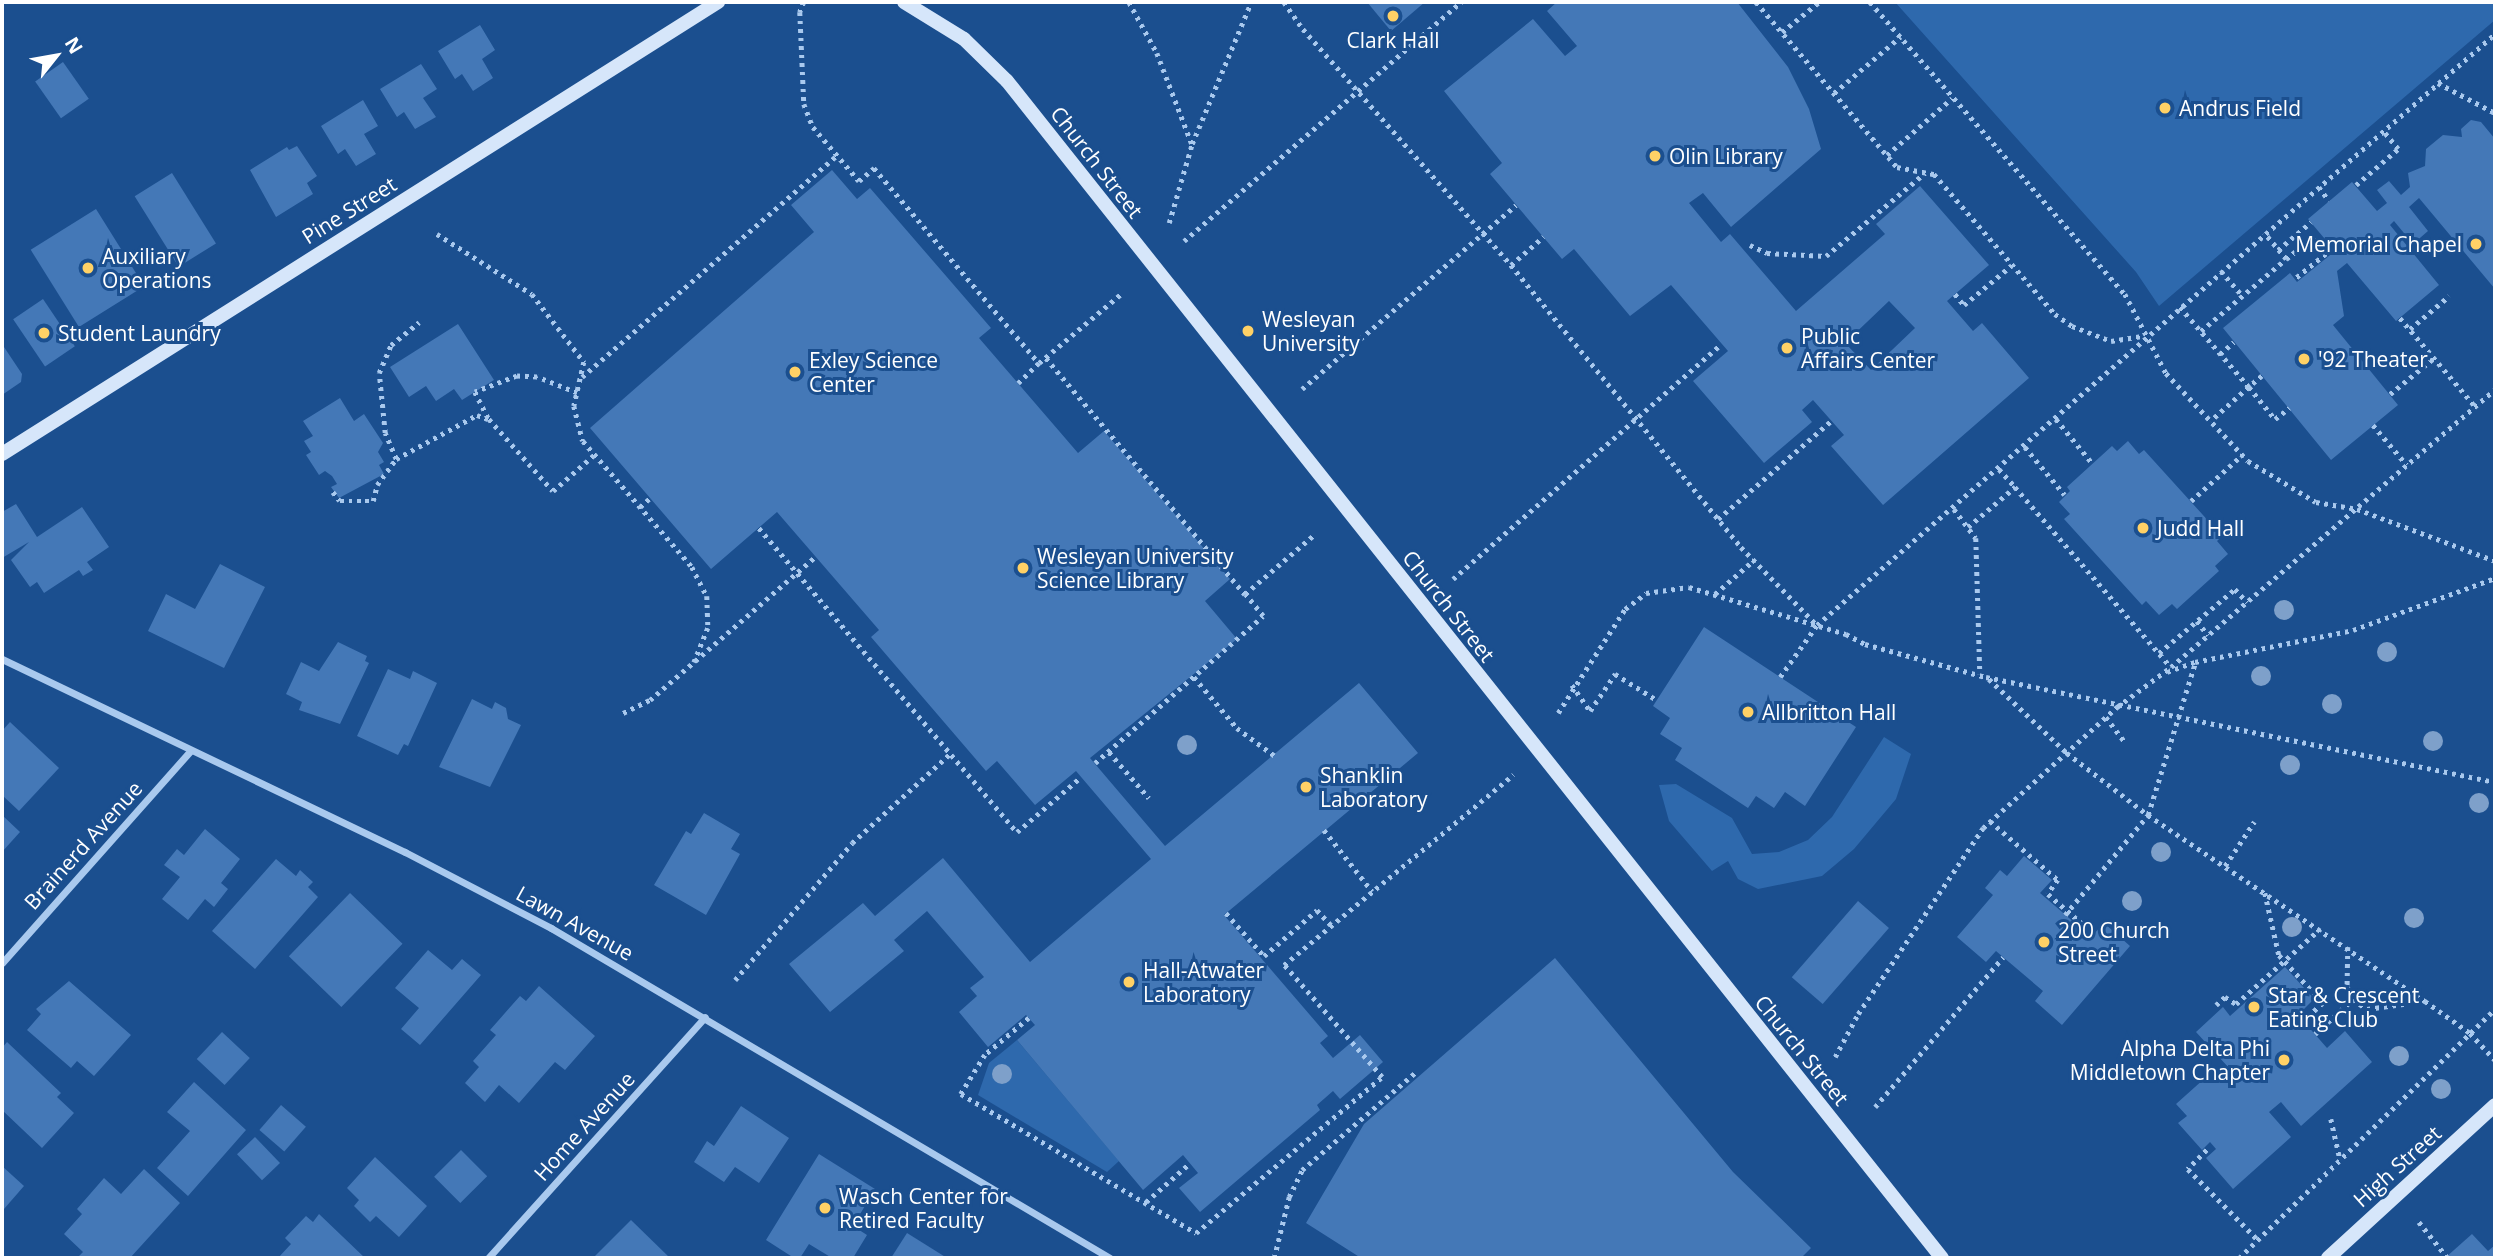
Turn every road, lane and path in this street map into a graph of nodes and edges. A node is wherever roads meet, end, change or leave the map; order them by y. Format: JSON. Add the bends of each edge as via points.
{"nodes":[{"id":1,"x":718,"y":2,"type":"edge"},
{"id":2,"x":804,"y":2,"type":"edge"},
{"id":3,"x":904,"y":2,"type":"edge"},
{"id":4,"x":1129,"y":2,"type":"edge"},
{"id":5,"x":1251,"y":2,"type":"edge"},
{"id":6,"x":1284,"y":2,"type":"edge"},
{"id":7,"x":1461,"y":2,"type":"edge"},
{"id":8,"x":1765,"y":2,"type":"edge"},
{"id":9,"x":1819,"y":2,"type":"edge"},
{"id":10,"x":1870,"y":2,"type":"edge"},
{"id":11,"x":1758,"y":4,"type":"edge"},
{"id":12,"x":1782,"y":32,"type":"junction"},
{"id":13,"x":2495,"y":34,"type":"edge"},
{"id":14,"x":1900,"y":37,"type":"junction"},
{"id":15,"x":2438,"y":83,"type":"junction"},
{"id":16,"x":1361,"y":92,"type":"junction"},
{"id":17,"x":1834,"y":93,"type":"junction"},
{"id":18,"x":1952,"y":98,"type":"junction"},
{"id":19,"x":2495,"y":113,"type":"edge"},
{"id":20,"x":2383,"y":131,"type":"junction"},
{"id":21,"x":1192,"y":144,"type":"junction"},
{"id":22,"x":837,"y":155,"type":"junction"},
{"id":23,"x":1887,"y":155,"type":"junction"},
{"id":24,"x":1926,"y":172,"type":"junction"},
{"id":25,"x":2356,"y":185,"type":"dead end"},
{"id":26,"x":2319,"y":187,"type":"junction"},
{"id":27,"x":2329,"y":201,"type":"dead end"},
{"id":28,"x":1516,"y":205,"type":"dead end"},
{"id":29,"x":2311,"y":222,"type":"dead end"},
{"id":30,"x":1169,"y":223,"type":"dead end"},
{"id":31,"x":1484,"y":233,"type":"junction"},
{"id":32,"x":2264,"y":233,"type":"junction"},
{"id":33,"x":437,"y":234,"type":"dead end"},
{"id":34,"x":1543,"y":237,"type":"dead end"},
{"id":35,"x":1184,"y":241,"type":"dead end"},
{"id":36,"x":1750,"y":245,"type":"dead end"},
{"id":37,"x":2278,"y":250,"type":"junction"},
{"id":38,"x":2286,"y":259,"type":"junction"},
{"id":39,"x":1511,"y":265,"type":"junction"},
{"id":40,"x":2012,"y":265,"type":"junction"},
{"id":41,"x":2221,"y":271,"type":"junction"},
{"id":42,"x":2295,"y":279,"type":"dead end"},
{"id":43,"x":1122,"y":293,"type":"dead end"},
{"id":44,"x":1955,"y":294,"type":"dead end"},
{"id":45,"x":2243,"y":296,"type":"junction"},
{"id":46,"x":2449,"y":296,"type":"dead end"},
{"id":47,"x":2180,"y":307,"type":"junction"},
{"id":48,"x":2400,"y":318,"type":"dead end"},
{"id":49,"x":419,"y":322,"type":"dead end"},
{"id":50,"x":2410,"y":329,"type":"junction"},
{"id":51,"x":2201,"y":331,"type":"junction"},
{"id":52,"x":2145,"y":336,"type":"junction"},
{"id":53,"x":2234,"y":342,"type":"dead end"},
{"id":54,"x":1721,"y":344,"type":"dead end"},
{"id":55,"x":2220,"y":354,"type":"junction"},
{"id":56,"x":1046,"y":358,"type":"junction"},
{"id":57,"x":2434,"y":358,"type":"junction"},
{"id":58,"x":1040,"y":363,"type":"junction"},
{"id":59,"x":2262,"y":376,"type":"dead end"},
{"id":60,"x":581,"y":378,"type":"junction"},
{"id":61,"x":1018,"y":383,"type":"dead end"},
{"id":62,"x":2249,"y":387,"type":"junction"},
{"id":63,"x":1302,"y":389,"type":"dead end"},
{"id":64,"x":2495,"y":389,"type":"edge"},
{"id":65,"x":577,"y":393,"type":"junction"},
{"id":66,"x":2390,"y":394,"type":"dead end"},
{"id":67,"x":2475,"y":406,"type":"junction"},
{"id":68,"x":2289,"y":408,"type":"dead end"},
{"id":69,"x":489,"y":419,"type":"junction"},
{"id":70,"x":2056,"y":419,"type":"junction"},
{"id":71,"x":1634,"y":420,"type":"junction"},
{"id":72,"x":1831,"y":421,"type":"dead end"},
{"id":73,"x":2211,"y":421,"type":"junction"},
{"id":74,"x":2373,"y":425,"type":"dead end"},
{"id":75,"x":2025,"y":447,"type":"junction"},
{"id":76,"x":2,"y":454,"type":"edge"},
{"id":77,"x":594,"y":455,"type":"junction"},
{"id":78,"x":2242,"y":455,"type":"junction"},
{"id":79,"x":396,"y":459,"type":"junction"},
{"id":80,"x":2093,"y":464,"type":"dead end"},
{"id":81,"x":2407,"y":465,"type":"junction"},
{"id":82,"x":1999,"y":469,"type":"junction"},
{"id":83,"x":2015,"y":487,"type":"junction"},
{"id":84,"x":333,"y":492,"type":"dead end"},
{"id":85,"x":2065,"y":495,"type":"dead end"},
{"id":86,"x":650,"y":498,"type":"dead end"},
{"id":87,"x":2191,"y":502,"type":"dead end"},
{"id":88,"x":640,"y":507,"type":"junction"},
{"id":89,"x":1954,"y":509,"type":"junction"},
{"id":90,"x":2357,"y":509,"type":"junction"},
{"id":91,"x":1718,"y":519,"type":"junction"},
{"id":92,"x":1968,"y":527,"type":"junction"},
{"id":93,"x":759,"y":528,"type":"dead end"},
{"id":94,"x":1315,"y":534,"type":"dead end"},
{"id":95,"x":816,"y":557,"type":"dead end"},
{"id":96,"x":1754,"y":560,"type":"junction"},
{"id":97,"x":2495,"y":561,"type":"edge"},
{"id":98,"x":797,"y":573,"type":"junction"},
{"id":99,"x":2495,"y":578,"type":"edge"},
{"id":100,"x":1453,"y":579,"type":"dead end"},
{"id":101,"x":1245,"y":594,"type":"junction"},
{"id":102,"x":1715,"y":594,"type":"junction"},
{"id":103,"x":2247,"y":602,"type":"junction"},
{"id":104,"x":2197,"y":621,"type":"junction"},
{"id":105,"x":1817,"y":625,"type":"junction"},
{"id":106,"x":2208,"y":635,"type":"junction"},
{"id":107,"x":2160,"y":653,"type":"junction"},
{"id":108,"x":2,"y":659,"type":"edge"},
{"id":109,"x":694,"y":662,"type":"junction"},
{"id":110,"x":2195,"y":662,"type":"junction"},
{"id":111,"x":2171,"y":667,"type":"junction"},
{"id":112,"x":1980,"y":674,"type":"junction"},
{"id":113,"x":2163,"y":674,"type":"junction"},
{"id":114,"x":1194,"y":677,"type":"junction"},
{"id":115,"x":1780,"y":677,"type":"dead end"},
{"id":116,"x":1986,"y":677,"type":"junction"},
{"id":117,"x":1572,"y":685,"type":"junction"},
{"id":118,"x":1657,"y":700,"type":"dead end"},
{"id":119,"x":2117,"y":707,"type":"junction"},
{"id":120,"x":623,"y":713,"type":"dead end"},
{"id":121,"x":1558,"y":713,"type":"dead end"},
{"id":122,"x":2106,"y":717,"type":"junction"},
{"id":123,"x":2176,"y":718,"type":"junction"},
{"id":124,"x":2124,"y":741,"type":"dead end"},
{"id":125,"x":190,"y":751,"type":"junction"},
{"id":126,"x":1109,"y":752,"type":"junction"},
{"id":127,"x":951,"y":753,"type":"junction"},
{"id":128,"x":2067,"y":753,"type":"junction"},
{"id":129,"x":1275,"y":756,"type":"dead end"},
{"id":130,"x":1095,"y":764,"type":"dead end"},
{"id":131,"x":1513,"y":775,"type":"dead end"},
{"id":132,"x":1080,"y":776,"type":"dead end"},
{"id":133,"x":2495,"y":782,"type":"edge"},
{"id":134,"x":1149,"y":798,"type":"dead end"},
{"id":135,"x":2148,"y":815,"type":"junction"},
{"id":136,"x":1990,"y":821,"type":"junction"},
{"id":137,"x":2254,"y":822,"type":"dead end"},
{"id":138,"x":1324,"y":830,"type":"dead end"},
{"id":139,"x":2225,"y":866,"type":"junction"},
{"id":140,"x":1372,"y":891,"type":"junction"},
{"id":141,"x":2264,"y":892,"type":"junction"},
{"id":142,"x":1226,"y":913,"type":"dead end"},
{"id":143,"x":2067,"y":913,"type":"junction"},
{"id":144,"x":1331,"y":925,"type":"junction"},
{"id":145,"x":2085,"y":927,"type":"dead end"},
{"id":146,"x":2320,"y":929,"type":"junction"},
{"id":147,"x":2348,"y":947,"type":"junction"},
{"id":148,"x":2003,"y":957,"type":"dead end"},
{"id":149,"x":2284,"y":961,"type":"junction"},
{"id":150,"x":2,"y":962,"type":"edge"},
{"id":151,"x":735,"y":980,"type":"dead end"},
{"id":152,"x":2353,"y":999,"type":"junction"},
{"id":153,"x":2425,"y":1001,"type":"junction"},
{"id":154,"x":2216,"y":1005,"type":"dead end"},
{"id":155,"x":2495,"y":1009,"type":"edge"},
{"id":156,"x":705,"y":1017,"type":"junction"},
{"id":157,"x":1030,"y":1018,"type":"dead end"},
{"id":158,"x":2304,"y":1021,"type":"dead end"},
{"id":159,"x":2470,"y":1033,"type":"junction"},
{"id":160,"x":2315,"y":1034,"type":"dead end"},
{"id":161,"x":1835,"y":1057,"type":"dead end"},
{"id":162,"x":2495,"y":1060,"type":"edge"},
{"id":163,"x":1416,"y":1072,"type":"dead end"},
{"id":164,"x":2495,"y":1105,"type":"edge"},
{"id":165,"x":1875,"y":1107,"type":"dead end"},
{"id":166,"x":2331,"y":1119,"type":"dead end"},
{"id":167,"x":2207,"y":1150,"type":"dead end"},
{"id":168,"x":2340,"y":1159,"type":"junction"},
{"id":169,"x":1190,"y":1163,"type":"dead end"},
{"id":170,"x":1146,"y":1202,"type":"junction"},
{"id":171,"x":2419,"y":1223,"type":"dead end"},
{"id":172,"x":2258,"y":1240,"type":"junction"},
{"id":173,"x":2447,"y":1257,"type":"edge"},
{"id":174,"x":488,"y":1258,"type":"edge"},
{"id":175,"x":1110,"y":1258,"type":"edge"},
{"id":176,"x":1274,"y":1258,"type":"edge"},
{"id":177,"x":1942,"y":1258,"type":"edge"},
{"id":178,"x":2239,"y":1258,"type":"edge"},
{"id":179,"x":2328,"y":1258,"type":"edge"}],
"edges":[{"from":1,"to":76,"type":"street","name":"Pine Street"},
{"from":2,"to":22,"type":"path","via":[[800,12],[804,104],[813,127]]},
{"from":3,"to":177,"type":"street","name":"Church Street","via":[[964,39],[1007,81]]},
{"from":4,"to":21,"type":"path","via":[[1157,52]]},
{"from":5,"to":21,"type":"path"},
{"from":6,"to":16,"type":"path"},
{"from":7,"to":16,"type":"path"},
{"from":8,"to":11,"type":"path"},
{"from":9,"to":12,"type":"path"},
{"from":10,"to":14,"type":"path"},
{"from":11,"to":12,"type":"path"},
{"from":12,"to":17,"type":"path"},
{"from":13,"to":15,"type":"path"},
{"from":14,"to":17,"type":"path"},
{"from":14,"to":18,"type":"path"},
{"from":15,"to":19,"type":"path"},
{"from":15,"to":20,"type":"path"},
{"from":16,"to":31,"type":"path"},
{"from":16,"to":35,"type":"path"},
{"from":17,"to":23,"type":"path"},
{"from":18,"to":23,"type":"path"},
{"from":18,"to":52,"type":"path","via":[[2125,294]]},
{"from":20,"to":25,"type":"path","via":[[2398,149]]},
{"from":20,"to":26,"type":"path"},
{"from":21,"to":30,"type":"path"},
{"from":22,"to":58,"type":"path","via":[[859,181],[874,168]]},
{"from":22,"to":60,"type":"path"},
{"from":23,"to":24,"type":"path","via":[[1897,167]]},
{"from":24,"to":36,"type":"path","via":[[1826,256],[1768,253]]},
{"from":24,"to":40,"type":"path","via":[[1934,174]]},
{"from":26,"to":27,"type":"path"},
{"from":26,"to":32,"type":"path"},
{"from":28,"to":31,"type":"path"},
{"from":29,"to":37,"type":"path"},
{"from":31,"to":39,"type":"path"},
{"from":31,"to":63,"type":"path"},
{"from":32,"to":37,"type":"path"},
{"from":32,"to":41,"type":"path"},
{"from":33,"to":60,"type":"path","via":[[532,294],[584,362]]},
{"from":34,"to":39,"type":"path"},
{"from":37,"to":38,"type":"path"},
{"from":38,"to":42,"type":"path","via":[[2312,238],[2326,254]]},
{"from":38,"to":45,"type":"path"},
{"from":39,"to":71,"type":"path"},
{"from":40,"to":44,"type":"path","via":[[1964,304]]},
{"from":40,"to":52,"type":"path","via":[[2072,327],[2111,341]]},
{"from":41,"to":45,"type":"path"},
{"from":41,"to":47,"type":"path"},
{"from":43,"to":56,"type":"path"},
{"from":45,"to":51,"type":"path"},
{"from":46,"to":50,"type":"path"},
{"from":47,"to":51,"type":"path"},
{"from":47,"to":52,"type":"path"},
{"from":48,"to":50,"type":"path"},
{"from":49,"to":79,"type":"path","via":[[391,345],[379,373],[384,433]]},
{"from":50,"to":57,"type":"path"},
{"from":51,"to":55,"type":"path"},
{"from":52,"to":70,"type":"path","via":[[2127,359]]},
{"from":52,"to":73,"type":"path","via":[[2166,373]]},
{"from":53,"to":55,"type":"path"},
{"from":54,"to":71,"type":"path"},
{"from":55,"to":62,"type":"path"},
{"from":56,"to":58,"type":"path"},
{"from":56,"to":101,"type":"path"},
{"from":57,"to":66,"type":"path"},
{"from":57,"to":67,"type":"path"},
{"from":58,"to":61,"type":"path"},
{"from":59,"to":62,"type":"path"},
{"from":60,"to":65,"type":"path"},
{"from":62,"to":68,"type":"path","via":[[2275,419]]},
{"from":62,"to":73,"type":"path"},
{"from":64,"to":67,"type":"path"},
{"from":65,"to":69,"type":"path","via":[[537,377],[496,381],[475,391]]},
{"from":65,"to":77,"type":"path","via":[[574,406],[583,441]]},
{"from":67,"to":81,"type":"path"},
{"from":69,"to":77,"type":"path","via":[[553,491]]},
{"from":69,"to":79,"type":"path","via":[[477,415]]},
{"from":70,"to":75,"type":"path"},
{"from":70,"to":80,"type":"path"},
{"from":71,"to":91,"type":"path"},
{"from":71,"to":100,"type":"path"},
{"from":72,"to":91,"type":"path"},
{"from":73,"to":78,"type":"path"},
{"from":74,"to":81,"type":"path"},
{"from":75,"to":82,"type":"path"},
{"from":75,"to":85,"type":"path"},
{"from":77,"to":88,"type":"path"},
{"from":78,"to":87,"type":"path"},
{"from":78,"to":90,"type":"path","via":[[2316,502]]},
{"from":79,"to":84,"type":"path","via":[[377,485],[373,501],[340,501]]},
{"from":81,"to":90,"type":"path"},
{"from":82,"to":83,"type":"path"},
{"from":82,"to":89,"type":"path"},
{"from":83,"to":92,"type":"path"},
{"from":83,"to":107,"type":"path"},
{"from":86,"to":88,"type":"path"},
{"from":88,"to":109,"type":"path","via":[[692,568],[707,596],[708,628]]},
{"from":89,"to":92,"type":"path"},
{"from":89,"to":105,"type":"path"},
{"from":90,"to":97,"type":"path"},
{"from":90,"to":103,"type":"path"},
{"from":91,"to":96,"type":"path"},
{"from":92,"to":112,"type":"path","via":[[1976,538]]},
{"from":93,"to":98,"type":"path"},
{"from":94,"to":101,"type":"path"},
{"from":95,"to":98,"type":"path"},
{"from":96,"to":102,"type":"path"},
{"from":96,"to":105,"type":"path"},
{"from":98,"to":109,"type":"path"},
{"from":98,"to":127,"type":"path"},
{"from":99,"to":110,"type":"path","via":[[2353,630]]},
{"from":101,"to":114,"type":"path","via":[[1263,616]]},
{"from":102,"to":105,"type":"path"},
{"from":102,"to":117,"type":"path","via":[[1671,587],[1638,596],[1599,642]]},
{"from":103,"to":104,"type":"path","via":[[2235,589]]},
{"from":103,"to":106,"type":"path"},
{"from":104,"to":106,"type":"path"},
{"from":104,"to":107,"type":"path"},
{"from":105,"to":112,"type":"path","via":[[1865,644]]},
{"from":105,"to":115,"type":"path"},
{"from":106,"to":111,"type":"path"},
{"from":107,"to":111,"type":"path"},
{"from":108,"to":125,"type":"street","name":"Lawn Avenue"},
{"from":109,"to":120,"type":"path","via":[[650,700]]},
{"from":110,"to":113,"type":"path"},
{"from":110,"to":123,"type":"path"},
{"from":111,"to":113,"type":"path"},
{"from":112,"to":116,"type":"path"},
{"from":113,"to":119,"type":"path"},
{"from":114,"to":126,"type":"path"},
{"from":114,"to":129,"type":"path","via":[[1237,728]]},
{"from":116,"to":119,"type":"path"},
{"from":116,"to":128,"type":"path"},
{"from":117,"to":118,"type":"path","via":[[1590,711],[1615,674]]},
{"from":117,"to":121,"type":"path"},
{"from":119,"to":122,"type":"path"},
{"from":119,"to":123,"type":"path"},
{"from":122,"to":124,"type":"path"},
{"from":122,"to":128,"type":"path"},
{"from":123,"to":133,"type":"path"},
{"from":123,"to":135,"type":"path"},
{"from":125,"to":150,"type":"street","name":"Brainerd Avenue"},
{"from":125,"to":156,"type":"street","name":"Lawn Avenue","via":[[417,858]]},
{"from":126,"to":130,"type":"path"},
{"from":126,"to":134,"type":"path"},
{"from":127,"to":132,"type":"path","via":[[1017,832]]},
{"from":127,"to":151,"type":"path","via":[[852,843]]},
{"from":128,"to":135,"type":"path"},
{"from":128,"to":136,"type":"path"},
{"from":131,"to":140,"type":"path"},
{"from":135,"to":139,"type":"path"},
{"from":135,"to":143,"type":"path"},
{"from":136,"to":143,"type":"path","via":[[2058,880],[2048,894]]},
{"from":136,"to":161,"type":"path","via":[[1932,900]]},
{"from":137,"to":139,"type":"path"},
{"from":138,"to":140,"type":"path"},
{"from":139,"to":141,"type":"path"},
{"from":140,"to":144,"type":"path"},
{"from":141,"to":146,"type":"path"},
{"from":141,"to":149,"type":"path","via":[[2273,940]]},
{"from":142,"to":144,"type":"path","via":[[1264,956],[1317,910]]},
{"from":143,"to":145,"type":"path"},
{"from":144,"to":170,"type":"path","via":[[1284,965],[1382,1077],[1196,1233]]},
{"from":146,"to":147,"type":"path"},
{"from":146,"to":149,"type":"path"},
{"from":147,"to":152,"type":"path","via":[[2347,986]]},
{"from":147,"to":153,"type":"path"},
{"from":148,"to":165,"type":"path"},
{"from":149,"to":154,"type":"path","via":[[2236,1004],[2225,997]]},
{"from":149,"to":158,"type":"path","via":[[2323,1003]]},
{"from":152,"to":153,"type":"path","via":[[2367,1009]]},
{"from":152,"to":160,"type":"path"},
{"from":153,"to":159,"type":"path"},
{"from":155,"to":159,"type":"path"},
{"from":156,"to":174,"type":"street","name":"Home Avenue"},
{"from":156,"to":175,"type":"street","name":"Lawn Avenue"},
{"from":157,"to":170,"type":"path","via":[[985,1055],[961,1094]]},
{"from":159,"to":162,"type":"path"},
{"from":159,"to":168,"type":"path"},
{"from":163,"to":176,"type":"path","via":[[1302,1170],[1289,1197]]},
{"from":164,"to":179,"type":"street","name":"High Street"},
{"from":166,"to":168,"type":"path"},
{"from":167,"to":172,"type":"path","via":[[2188,1169]]},
{"from":168,"to":172,"type":"path"},
{"from":169,"to":170,"type":"path"},
{"from":171,"to":173,"type":"path"},
{"from":172,"to":178,"type":"path"}]}
